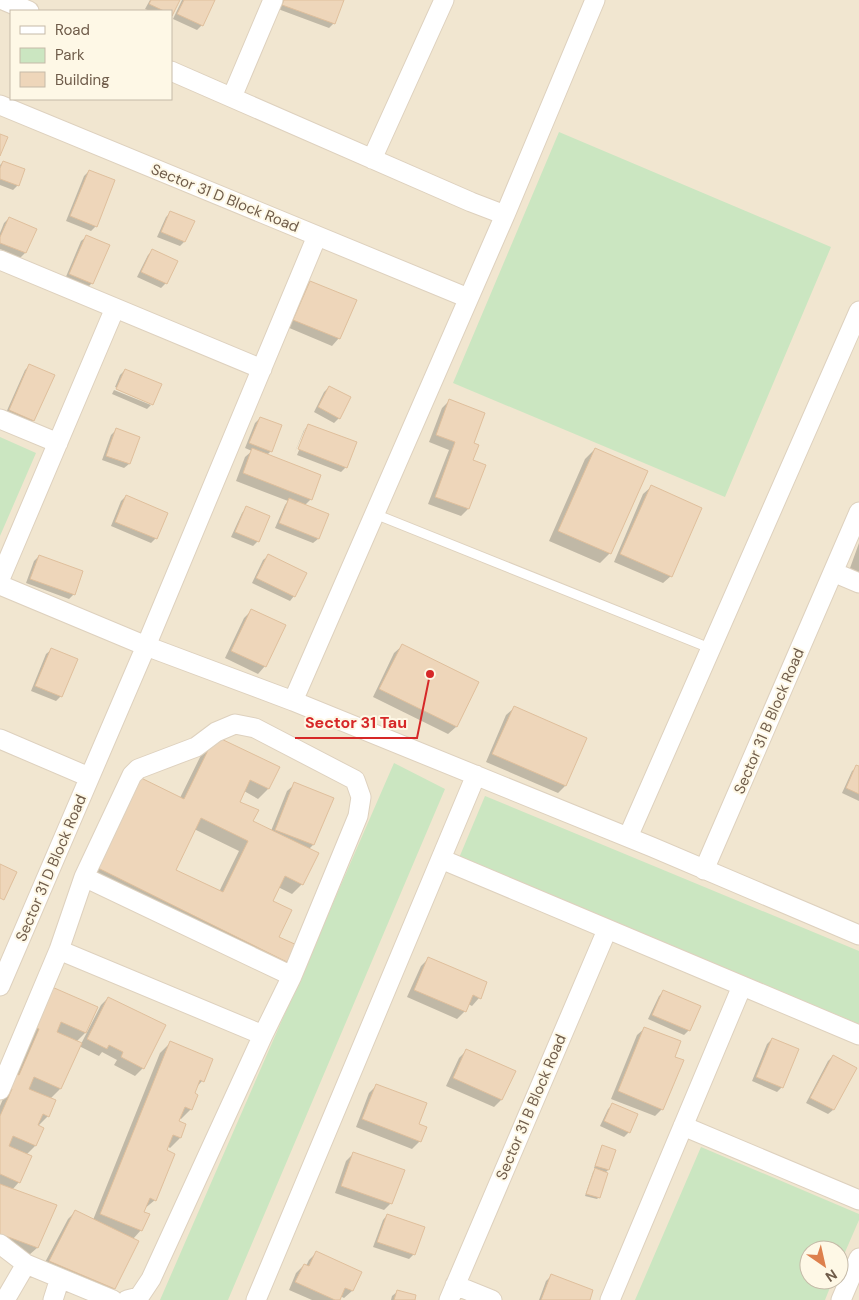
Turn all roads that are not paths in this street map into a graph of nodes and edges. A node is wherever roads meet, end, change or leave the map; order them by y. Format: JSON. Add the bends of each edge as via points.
{"nodes":[{"id":1,"x":3,"y":0,"type":"edge"},
{"id":2,"x":273,"y":0,"type":"edge"},
{"id":3,"x":444,"y":0,"type":"edge"},
{"id":4,"x":595,"y":0,"type":"edge"},
{"id":5,"x":28,"y":10,"type":"edge"},
{"id":6,"x":172,"y":71,"type":"edge"},
{"id":7,"x":232,"y":97,"type":"junction"},
{"id":8,"x":0,"y":105,"type":"edge"},
{"id":9,"x":372,"y":159,"type":"junction"},
{"id":10,"x":505,"y":215,"type":"junction"},
{"id":11,"x":317,"y":236,"type":"junction"},
{"id":12,"x":0,"y":260,"type":"edge"},
{"id":13,"x":468,"y":298,"type":"junction"},
{"id":14,"x":115,"y":308,"type":"junction"},
{"id":15,"x":859,"y":311,"type":"edge"},
{"id":16,"x":262,"y":369,"type":"junction"},
{"id":17,"x":0,"y":419,"type":"edge"},
{"id":18,"x":58,"y":443,"type":"junction"},
{"id":19,"x":859,"y":512,"type":"edge"},
{"id":20,"x":375,"y":514,"type":"junction"},
{"id":21,"x":833,"y":572,"type":"junction"},
{"id":22,"x":0,"y":579,"type":"edge"},
{"id":23,"x":859,"y":583,"type":"edge"},
{"id":24,"x":0,"y":585,"type":"edge"},
{"id":25,"x":146,"y":646,"type":"junction"},
{"id":26,"x":712,"y":648,"type":"junction"},
{"id":27,"x":293,"y":700,"type":"junction"},
{"id":28,"x":0,"y":740,"type":"edge"},
{"id":29,"x":476,"y":775,"type":"junction"},
{"id":30,"x":89,"y":777,"type":"junction"},
{"id":31,"x":628,"y":837,"type":"junction"},
{"id":32,"x":441,"y":859,"type":"junction"},
{"id":33,"x":704,"y":870,"type":"junction"},
{"id":34,"x":84,"y":877,"type":"junction"},
{"id":35,"x":607,"y":930,"type":"junction"},
{"id":36,"x":859,"y":935,"type":"edge"},
{"id":37,"x":59,"y":950,"type":"junction"},
{"id":38,"x":292,"y":976,"type":"junction"},
{"id":39,"x":0,"y":986,"type":"edge"},
{"id":40,"x":742,"y":986,"type":"junction"},
{"id":41,"x":263,"y":1035,"type":"junction"},
{"id":42,"x":859,"y":1035,"type":"edge"},
{"id":43,"x":0,"y":1090,"type":"edge"},
{"id":44,"x":683,"y":1126,"type":"junction"},
{"id":45,"x":859,"y":1200,"type":"edge"},
{"id":46,"x":0,"y":1244,"type":"edge"},
{"id":47,"x":859,"y":1258,"type":"edge"},
{"id":48,"x":26,"y":1264,"type":"junction"},
{"id":49,"x":60,"y":1278,"type":"junction"},
{"id":50,"x":452,"y":1292,"type":"edge"},
{"id":51,"x":5,"y":1300,"type":"edge"},
{"id":52,"x":53,"y":1300,"type":"edge"},
{"id":53,"x":114,"y":1300,"type":"edge"},
{"id":54,"x":127,"y":1300,"type":"edge"},
{"id":55,"x":256,"y":1300,"type":"edge"},
{"id":56,"x":492,"y":1300,"type":"edge"},
{"id":57,"x":610,"y":1300,"type":"edge"},
{"id":58,"x":841,"y":1300,"type":"edge"}],
"edges":[{"from":1,"to":5,"type":"street"},
{"from":2,"to":7,"type":"street"},
{"from":3,"to":9,"type":"street"},
{"from":4,"to":10,"type":"street"},
{"from":6,"to":7,"type":"street"},
{"from":7,"to":9,"type":"street"},
{"from":8,"to":11,"type":"street","name":"Sector 31 D Block Road"},
{"from":9,"to":10,"type":"street"},
{"from":10,"to":13,"type":"street"},
{"from":11,"to":13,"type":"street"},
{"from":11,"to":16,"type":"street","name":"Sector 31 D Block Road"},
{"from":12,"to":14,"type":"street"},
{"from":13,"to":20,"type":"street"},
{"from":14,"to":16,"type":"street"},
{"from":14,"to":18,"type":"street"},
{"from":15,"to":26,"type":"street"},
{"from":16,"to":25,"type":"street","name":"Sector 31 D Block Road"},
{"from":17,"to":18,"type":"street"},
{"from":18,"to":22,"type":"street"},
{"from":19,"to":21,"type":"street","name":"Sector 31 B Block Road"},
{"from":20,"to":26,"type":"lane"},
{"from":20,"to":27,"type":"street"},
{"from":21,"to":23,"type":"street"},
{"from":21,"to":33,"type":"street","name":"Sector 31 B Block Road"},
{"from":24,"to":25,"type":"street"},
{"from":25,"to":27,"type":"street"},
{"from":25,"to":30,"type":"street","name":"Sector 31 D Block Road"},
{"from":26,"to":31,"type":"street"},
{"from":27,"to":29,"type":"street"},
{"from":28,"to":30,"type":"street","name":"Sector 31 D Block Road"},
{"from":29,"to":31,"type":"street"},
{"from":29,"to":32,"type":"street"},
{"from":30,"to":39,"type":"street","name":"Sector 31 D Block Road"},
{"from":31,"to":33,"type":"street"},
{"from":32,"to":35,"type":"street"},
{"from":32,"to":55,"type":"street"},
{"from":33,"to":36,"type":"street"},
{"from":34,"to":37,"type":"street"},
{"from":34,"to":38,"type":"street"},
{"from":34,"to":38,"type":"street","via":[[138,768],[196,748],[216,732],[234,724],[255,728],[355,780],[362,797],[358,816]]},
{"from":35,"to":40,"type":"street"},
{"from":35,"to":50,"type":"street","name":"Sector 31 B Block Road"},
{"from":37,"to":41,"type":"street"},
{"from":37,"to":43,"type":"street"},
{"from":38,"to":41,"type":"street"},
{"from":40,"to":42,"type":"street"},
{"from":40,"to":44,"type":"street"},
{"from":41,"to":54,"type":"street","via":[[151,1280],[140,1297]]},
{"from":44,"to":45,"type":"street"},
{"from":44,"to":57,"type":"street"},
{"from":46,"to":48,"type":"street"},
{"from":47,"to":58,"type":"street"},
{"from":48,"to":49,"type":"street"},
{"from":48,"to":51,"type":"street"},
{"from":49,"to":52,"type":"street"},
{"from":49,"to":53,"type":"street"},
{"from":50,"to":56,"type":"street","name":"Sector 31 B Block Road"}]}
